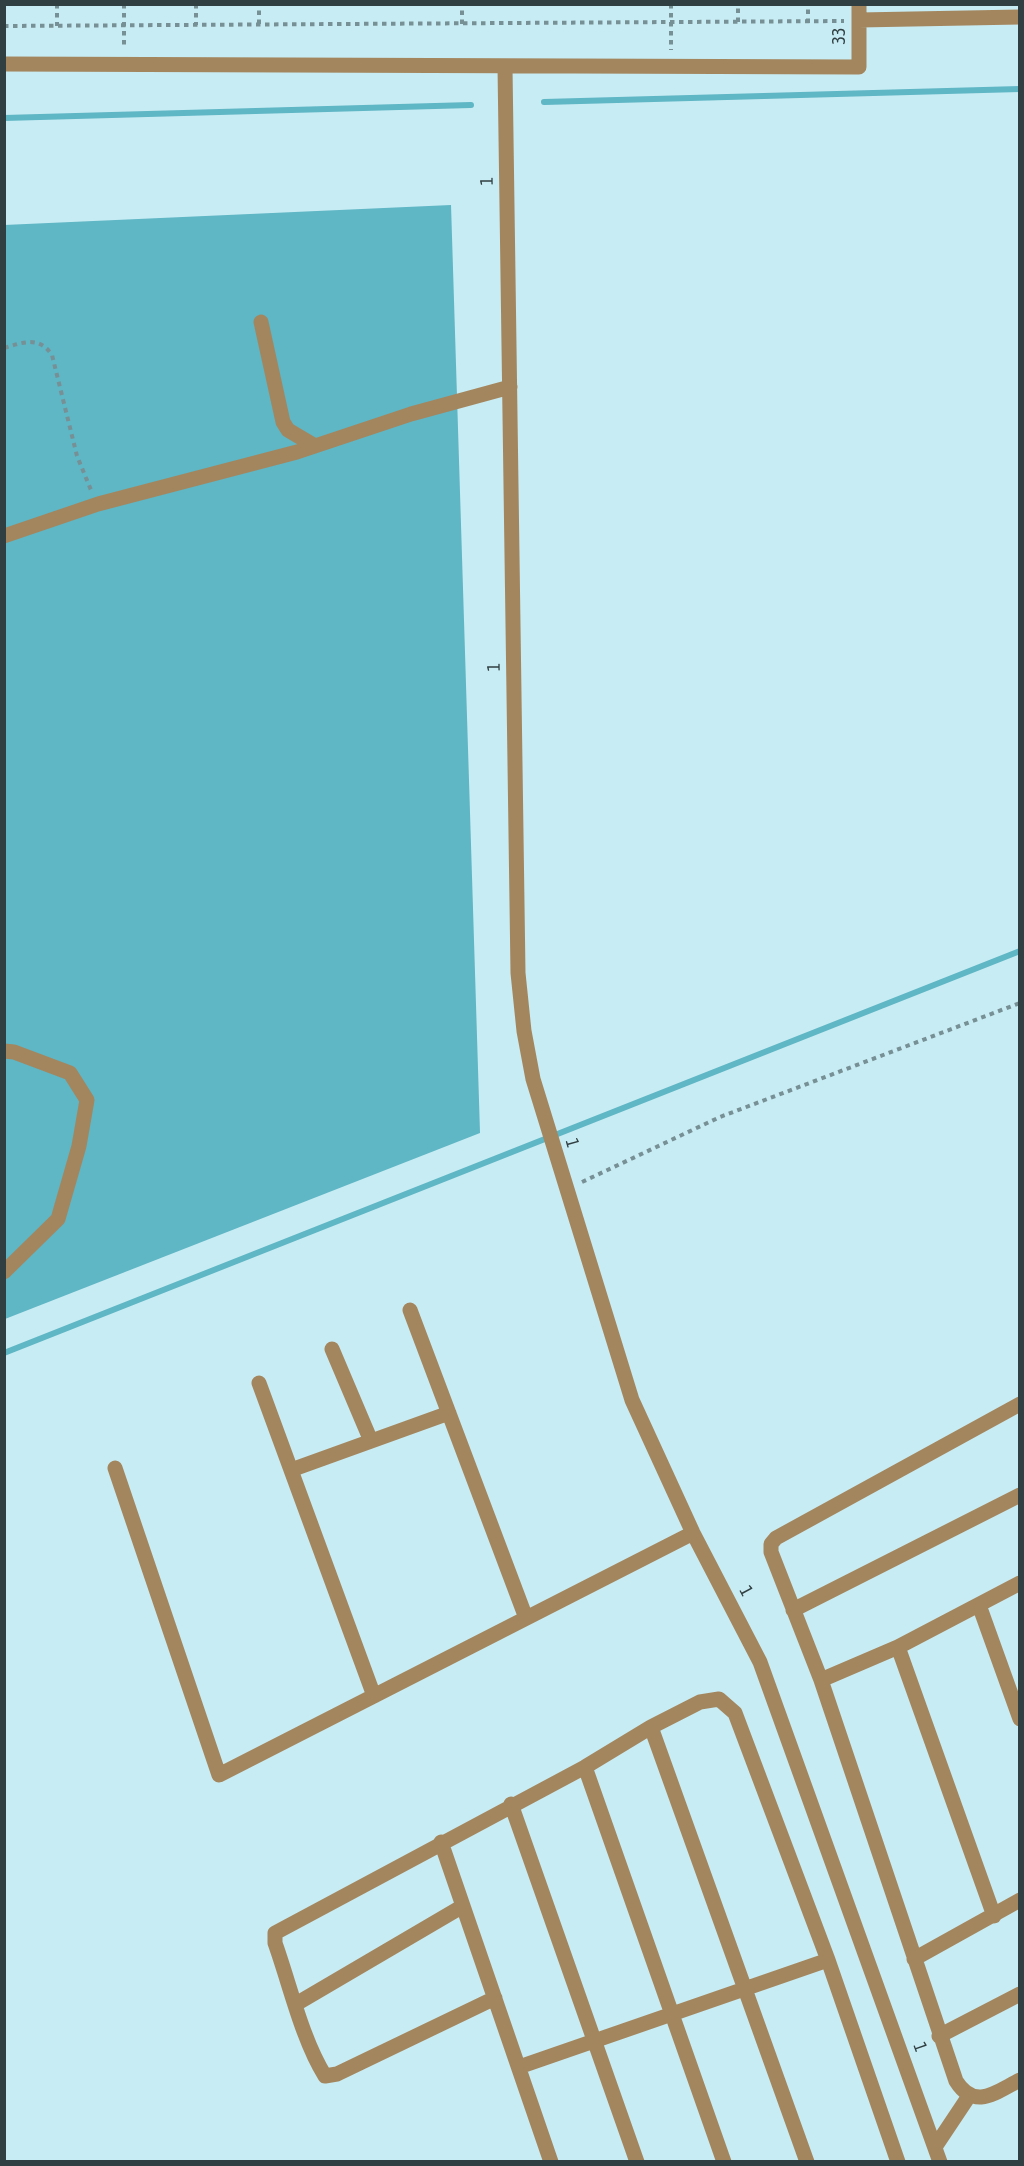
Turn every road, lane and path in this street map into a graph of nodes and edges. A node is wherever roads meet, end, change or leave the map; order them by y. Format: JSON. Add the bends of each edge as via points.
{"nodes":[{"id":1,"x":57,"y":4,"type":"edge"},
{"id":2,"x":124,"y":4,"type":"edge"},
{"id":3,"x":196,"y":4,"type":"edge"},
{"id":4,"x":259,"y":4,"type":"edge"},
{"id":5,"x":462,"y":4,"type":"edge"},
{"id":6,"x":671,"y":4,"type":"edge"},
{"id":7,"x":738,"y":4,"type":"edge"},
{"id":8,"x":808,"y":4,"type":"edge"},
{"id":9,"x":859,"y":12,"type":"edge"},
{"id":10,"x":1020,"y":17,"type":"edge"},
{"id":11,"x":738,"y":22,"type":"junction"},
{"id":12,"x":808,"y":22,"type":"junction"},
{"id":13,"x":671,"y":23,"type":"junction"},
{"id":14,"x":259,"y":24,"type":"junction"},
{"id":15,"x":462,"y":24,"type":"junction"},
{"id":16,"x":123,"y":25,"type":"junction"},
{"id":17,"x":196,"y":25,"type":"junction"},
{"id":18,"x":4,"y":26,"type":"edge"},
{"id":19,"x":57,"y":26,"type":"junction"},
{"id":20,"x":4,"y":64,"type":"edge"},
{"id":21,"x":125,"y":64,"type":"junction"},
{"id":22,"x":671,"y":66,"type":"junction"},
{"id":23,"x":505,"y":67,"type":"junction"},
{"id":24,"x":261,"y":322,"type":"dead end"},
{"id":25,"x":4,"y":348,"type":"edge"},
{"id":26,"x":510,"y":387,"type":"junction"},
{"id":27,"x":315,"y":446,"type":"junction"},
{"id":28,"x":98,"y":504,"type":"junction"},
{"id":29,"x":4,"y":536,"type":"edge"},
{"id":30,"x":1020,"y":1003,"type":"edge"},
{"id":31,"x":4,"y":1051,"type":"edge"},
{"id":32,"x":565,"y":1190,"type":"junction"},
{"id":33,"x":4,"y":1272,"type":"edge"},
{"id":34,"x":410,"y":1311,"type":"dead end"},
{"id":35,"x":332,"y":1349,"type":"dead end"},
{"id":36,"x":259,"y":1383,"type":"dead end"},
{"id":37,"x":1020,"y":1404,"type":"edge"},
{"id":38,"x":449,"y":1413,"type":"junction"},
{"id":39,"x":371,"y":1441,"type":"junction"},
{"id":40,"x":115,"y":1468,"type":"dead end"},
{"id":41,"x":291,"y":1470,"type":"junction"},
{"id":42,"x":1020,"y":1495,"type":"edge"},
{"id":43,"x":693,"y":1533,"type":"junction"},
{"id":44,"x":1020,"y":1583,"type":"edge"},
{"id":45,"x":980,"y":1605,"type":"junction"},
{"id":46,"x":793,"y":1610,"type":"junction"},
{"id":47,"x":526,"y":1618,"type":"junction"},
{"id":48,"x":898,"y":1647,"type":"junction"},
{"id":49,"x":821,"y":1680,"type":"junction"},
{"id":50,"x":374,"y":1696,"type":"junction"},
{"id":51,"x":1020,"y":1719,"type":"edge"},
{"id":52,"x":651,"y":1727,"type":"junction"},
{"id":53,"x":585,"y":1767,"type":"junction"},
{"id":54,"x":512,"y":1804,"type":"junction"},
{"id":55,"x":441,"y":1842,"type":"junction"},
{"id":56,"x":1020,"y":1900,"type":"edge"},
{"id":57,"x":463,"y":1906,"type":"junction"},
{"id":58,"x":994,"y":1916,"type":"junction"},
{"id":59,"x":914,"y":1959,"type":"junction"},
{"id":60,"x":828,"y":1960,"type":"junction"},
{"id":61,"x":746,"y":1988,"type":"junction"},
{"id":62,"x":1020,"y":1994,"type":"edge"},
{"id":63,"x":495,"y":1998,"type":"junction"},
{"id":64,"x":296,"y":2004,"type":"junction"},
{"id":65,"x":672,"y":2014,"type":"junction"},
{"id":66,"x":939,"y":2036,"type":"junction"},
{"id":67,"x":595,"y":2040,"type":"junction"},
{"id":68,"x":519,"y":2067,"type":"junction"},
{"id":69,"x":1020,"y":2080,"type":"edge"},
{"id":70,"x":969,"y":2096,"type":"junction"},
{"id":71,"x":938,"y":2154,"type":"edge"},
{"id":72,"x":551,"y":2162,"type":"edge"},
{"id":73,"x":637,"y":2162,"type":"edge"},
{"id":74,"x":724,"y":2162,"type":"edge"},
{"id":75,"x":807,"y":2162,"type":"edge"},
{"id":76,"x":898,"y":2162,"type":"edge"}],
"edges":[{"from":1,"to":19,"type":"path"},
{"from":2,"to":16,"type":"path"},
{"from":3,"to":17,"type":"path"},
{"from":4,"to":14,"type":"path"},
{"from":5,"to":15,"type":"path"},
{"from":6,"to":13,"type":"path"},
{"from":7,"to":11,"type":"path"},
{"from":8,"to":12,"type":"path"},
{"from":9,"to":10,"type":"street"},
{"from":9,"to":12,"type":"path"},
{"from":9,"to":22,"type":"street","name":"33","via":[[859,67]]},
{"from":11,"to":12,"type":"path"},
{"from":11,"to":13,"type":"path"},
{"from":13,"to":15,"type":"path"},
{"from":13,"to":22,"type":"path"},
{"from":14,"to":15,"type":"path"},
{"from":14,"to":17,"type":"path"},
{"from":16,"to":17,"type":"path"},
{"from":16,"to":19,"type":"path"},
{"from":16,"to":21,"type":"path"},
{"from":18,"to":19,"type":"path"},
{"from":20,"to":21,"type":"street"},
{"from":21,"to":23,"type":"street"},
{"from":22,"to":23,"type":"street"},
{"from":23,"to":26,"type":"street","name":"1"},
{"from":24,"to":27,"type":"street","via":[[283,423]]},
{"from":25,"to":28,"type":"path","via":[[36,341],[52,355],[77,456]]},
{"from":26,"to":27,"type":"street"},
{"from":26,"to":32,"type":"street","name":"1","via":[[518,973],[533,1079]]},
{"from":27,"to":28,"type":"street"},
{"from":28,"to":29,"type":"street"},
{"from":30,"to":32,"type":"path","via":[[720,1117]]},
{"from":31,"to":33,"type":"street","via":[[70,1073],[87,1100],[79,1146],[58,1219]]},
{"from":32,"to":43,"type":"street","name":"1","via":[[632,1400]]},
{"from":34,"to":38,"type":"street"},
{"from":35,"to":39,"type":"street"},
{"from":36,"to":41,"type":"street"},
{"from":37,"to":46,"type":"street","via":[[776,1538],[771,1552]]},
{"from":38,"to":39,"type":"street"},
{"from":38,"to":47,"type":"street"},
{"from":39,"to":41,"type":"street"},
{"from":40,"to":50,"type":"street","via":[[219,1775]]},
{"from":41,"to":50,"type":"street"},
{"from":42,"to":46,"type":"street"},
{"from":43,"to":47,"type":"street"},
{"from":43,"to":71,"type":"street","name":"1","via":[[759,1662]]},
{"from":44,"to":45,"type":"street"},
{"from":45,"to":48,"type":"street"},
{"from":45,"to":51,"type":"street"},
{"from":46,"to":49,"type":"street"},
{"from":47,"to":50,"type":"street"},
{"from":48,"to":49,"type":"street"},
{"from":48,"to":58,"type":"street"},
{"from":49,"to":59,"type":"street"},
{"from":52,"to":53,"type":"street"},
{"from":52,"to":60,"type":"street","via":[[700,1702],[719,1699],[735,1713]]},
{"from":52,"to":61,"type":"street"},
{"from":53,"to":54,"type":"street"},
{"from":53,"to":65,"type":"street"},
{"from":54,"to":55,"type":"street"},
{"from":54,"to":67,"type":"street"},
{"from":55,"to":57,"type":"street"},
{"from":55,"to":64,"type":"street","via":[[275,1933]]},
{"from":56,"to":58,"type":"street"},
{"from":57,"to":63,"type":"street"},
{"from":57,"to":64,"type":"street"},
{"from":58,"to":59,"type":"street"},
{"from":59,"to":66,"type":"street"},
{"from":60,"to":61,"type":"street"},
{"from":60,"to":76,"type":"street"},
{"from":61,"to":65,"type":"street"},
{"from":61,"to":75,"type":"street"},
{"from":62,"to":66,"type":"street"},
{"from":63,"to":64,"type":"street","via":[[337,2074],[325,2076]]},
{"from":63,"to":68,"type":"street"},
{"from":65,"to":67,"type":"street"},
{"from":65,"to":74,"type":"street"},
{"from":66,"to":70,"type":"street","via":[[956,2081]]},
{"from":67,"to":68,"type":"street"},
{"from":67,"to":73,"type":"street"},
{"from":68,"to":72,"type":"street"},
{"from":69,"to":70,"type":"street","via":[[987,2097]]},
{"from":70,"to":71,"type":"street"}]}
